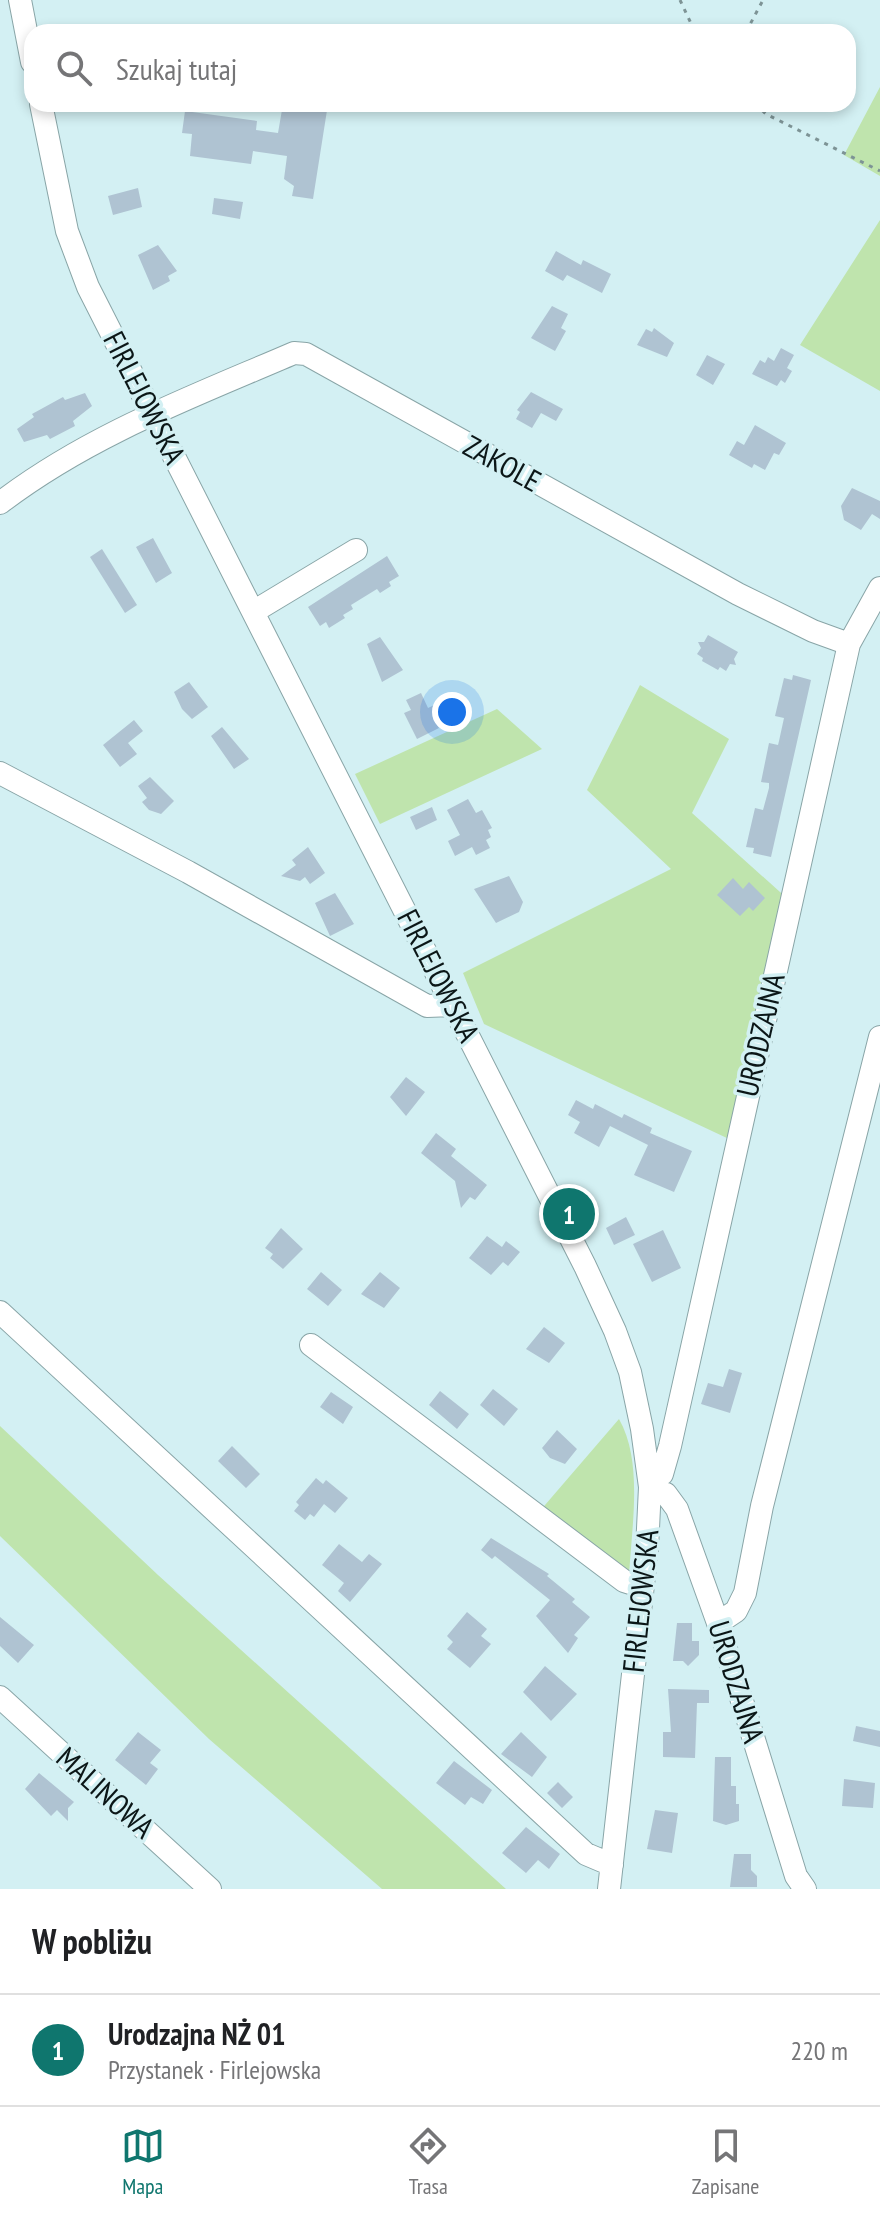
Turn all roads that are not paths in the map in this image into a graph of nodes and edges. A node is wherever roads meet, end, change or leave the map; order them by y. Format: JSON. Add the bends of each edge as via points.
{"nodes":[{"id":1,"x":20,"y":0,"type":"edge"},
{"id":2,"x":25,"y":24,"type":"edge"},
{"id":3,"x":43,"y":112,"type":"edge"},
{"id":4,"x":152,"y":413,"type":"junction"},
{"id":5,"x":0,"y":503,"type":"edge"},
{"id":6,"x":356,"y":550,"type":"dead end"},
{"id":7,"x":880,"y":588,"type":"edge"},
{"id":8,"x":253,"y":612,"type":"junction"},
{"id":9,"x":849,"y":644,"type":"junction"},
{"id":10,"x":0,"y":773,"type":"edge"},
{"id":11,"x":453,"y":1005,"type":"junction"},
{"id":12,"x":880,"y":1037,"type":"edge"},
{"id":13,"x":0,"y":1312,"type":"edge"},
{"id":14,"x":311,"y":1345,"type":"dead end"},
{"id":15,"x":649,"y":1486,"type":"junction"},
{"id":16,"x":643,"y":1587,"type":"junction"},
{"id":17,"x":718,"y":1623,"type":"junction"},
{"id":18,"x":0,"y":1697,"type":"edge"},
{"id":19,"x":612,"y":1865,"type":"junction"},
{"id":20,"x":210,"y":1889,"type":"edge"},
{"id":21,"x":609,"y":1889,"type":"edge"},
{"id":22,"x":805,"y":1889,"type":"edge"}],
"edges":[{"from":1,"to":2,"type":"street"},
{"from":3,"to":4,"type":"street","name":"FIRLEJOWSKA","via":[[73,249]]},
{"from":4,"to":5,"type":"street","via":[[47,467]]},
{"from":4,"to":8,"type":"street","name":"FIRLEJOWSKA"},
{"from":4,"to":9,"type":"street","name":"ZAKOLE","via":[[294,353],[306,354],[738,594]]},
{"from":6,"to":8,"type":"street"},
{"from":7,"to":9,"type":"street","name":"URODZAJNA"},
{"from":8,"to":11,"type":"street","name":"FIRLEJOWSKA"},
{"from":9,"to":15,"type":"street","name":"URODZAJNA","via":[[670,1446],[662,1474]]},
{"from":10,"to":11,"type":"street","via":[[427,1006]]},
{"from":11,"to":15,"type":"street","name":"FIRLEJOWSKA","via":[[615,1331],[639,1409]]},
{"from":12,"to":17,"type":"street","via":[[762,1506],[745,1593],[736,1611]]},
{"from":13,"to":19,"type":"street","via":[[586,1854]]},
{"from":14,"to":16,"type":"street","via":[[624,1581]]},
{"from":15,"to":16,"type":"street","name":"FIRLEJOWSKA"},
{"from":15,"to":17,"type":"street","name":"URODZAJNA","via":[[666,1494],[677,1509]]},
{"from":16,"to":19,"type":"street","name":"FIRLEJOWSKA"},
{"from":17,"to":22,"type":"street","name":"URODZAJNA","via":[[796,1876]]},
{"from":18,"to":20,"type":"street","name":"MALINOWA"},
{"from":19,"to":21,"type":"street","name":"FIRLEJOWSKA"}]}
